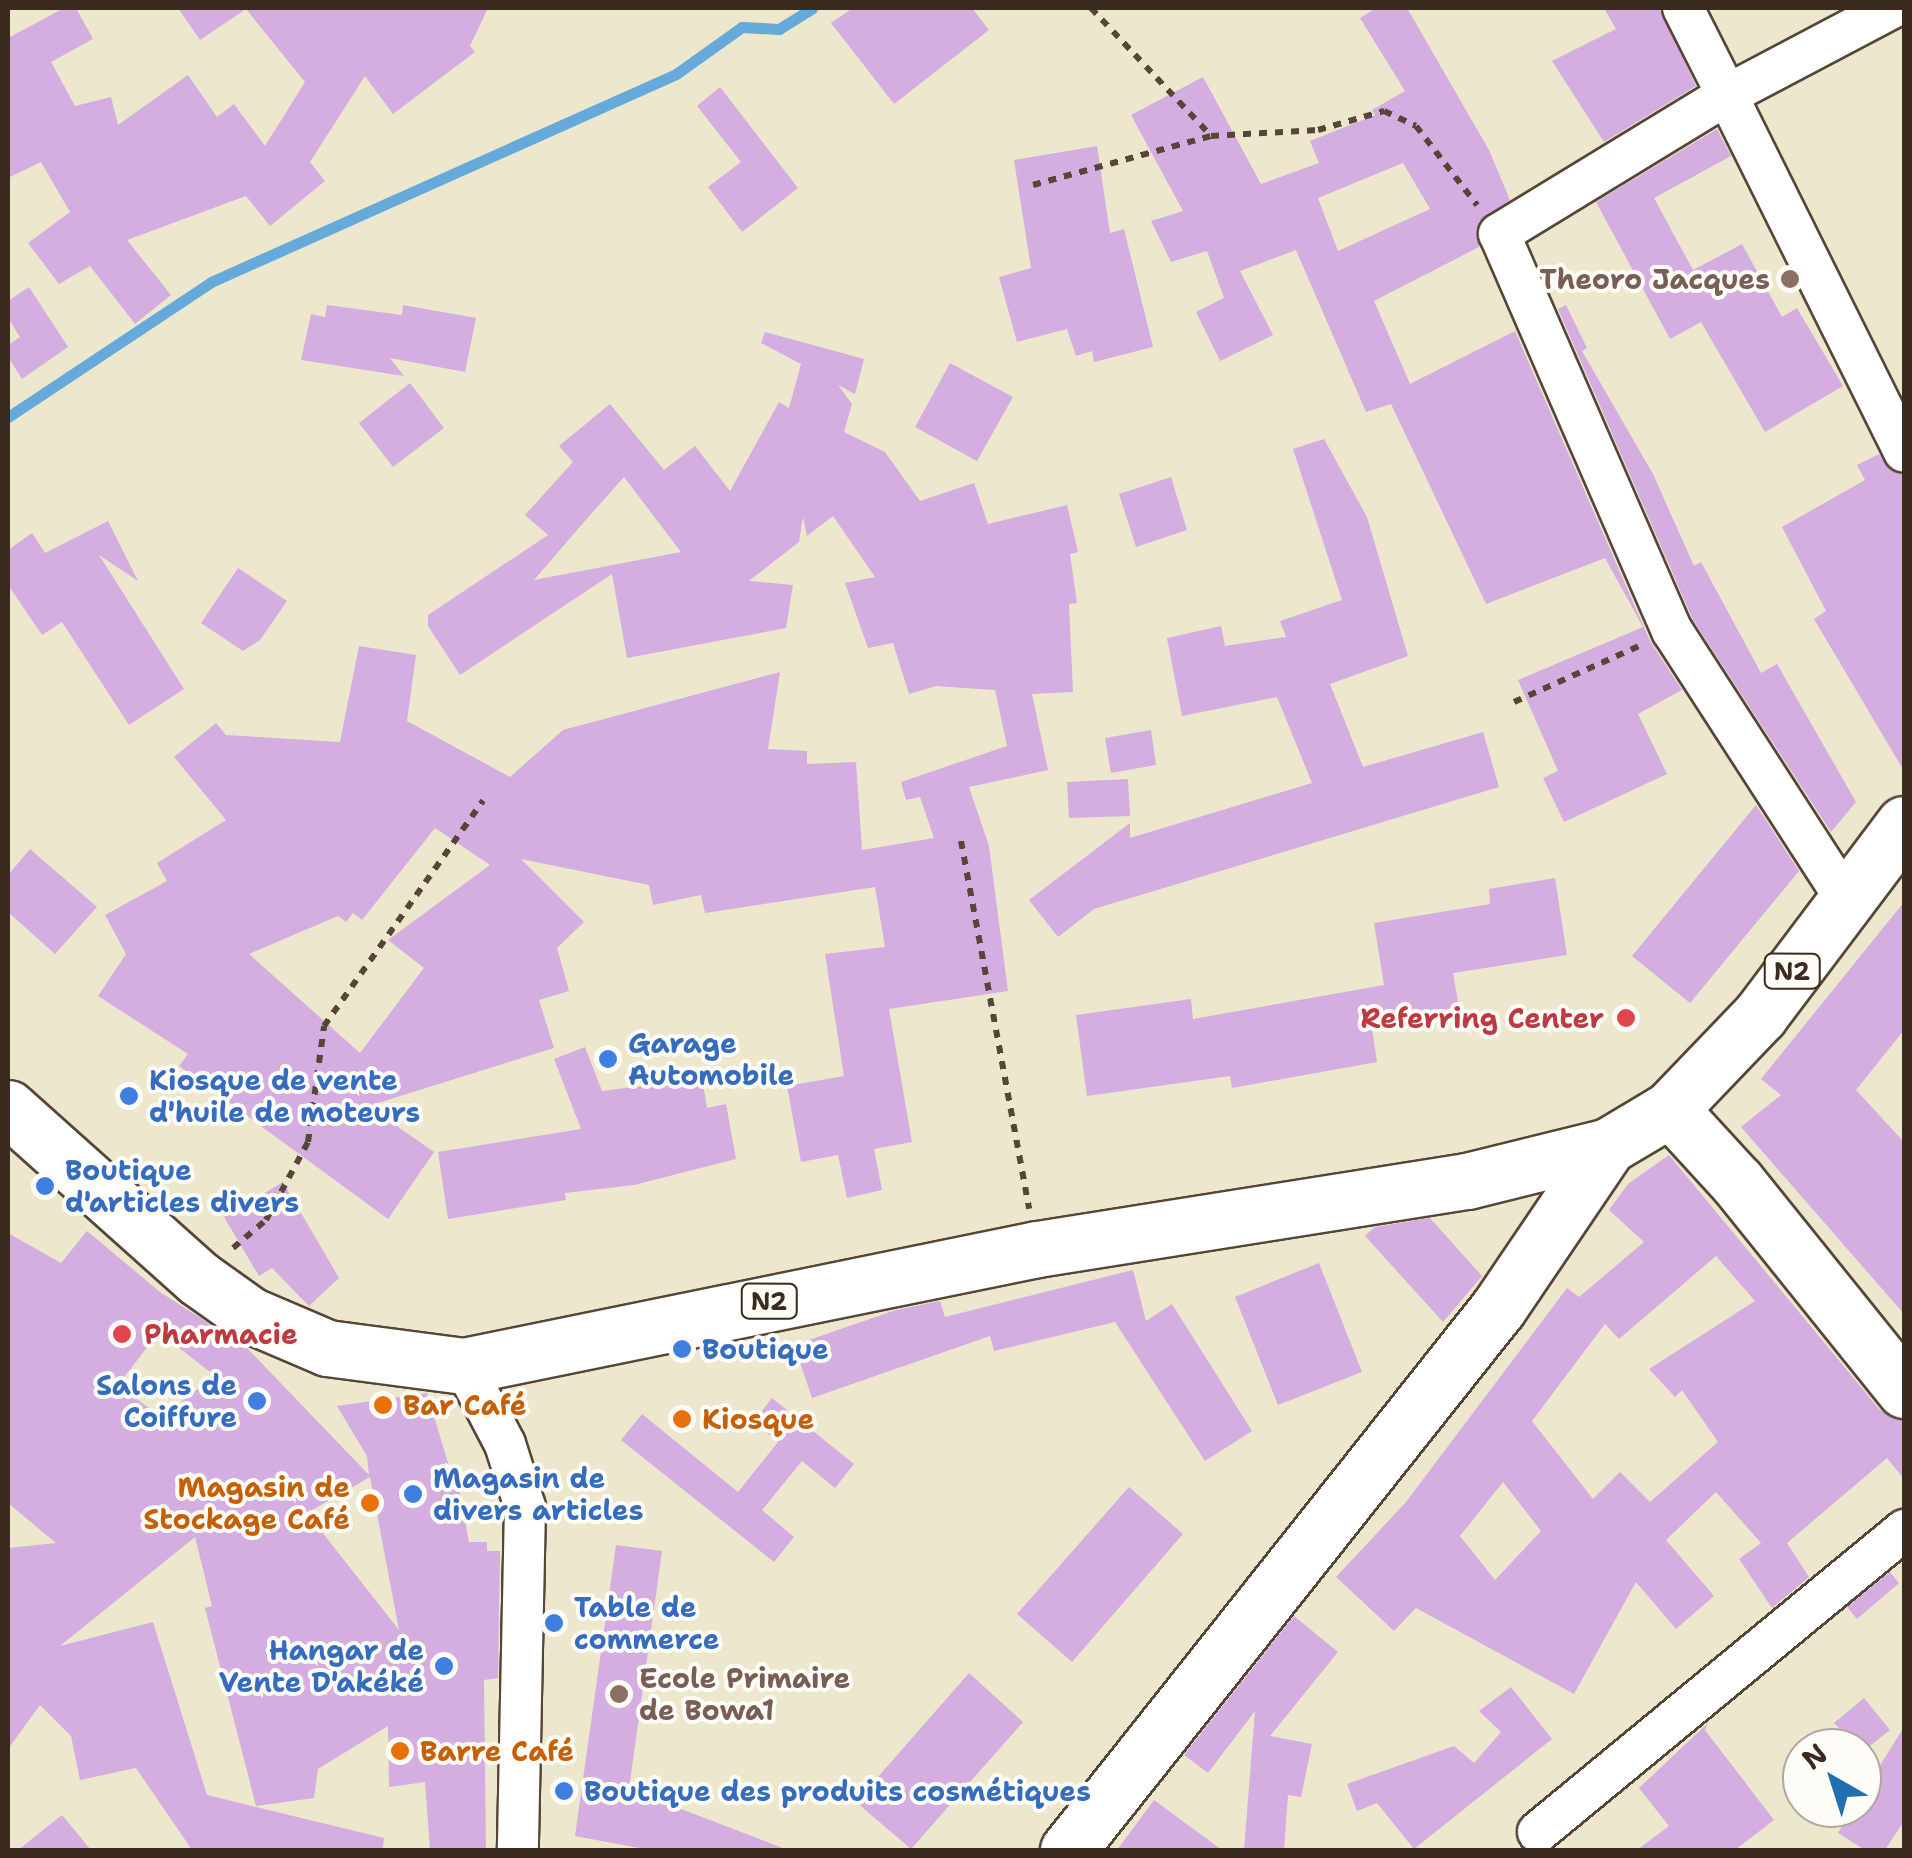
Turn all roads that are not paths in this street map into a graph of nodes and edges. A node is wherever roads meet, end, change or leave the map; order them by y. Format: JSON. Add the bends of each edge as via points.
{"nodes":[{"id":1,"x":1683,"y":8,"type":"edge"},
{"id":2,"x":1892,"y":8,"type":"edge"},
{"id":3,"x":1727,"y":95,"type":"junction"},
{"id":4,"x":1904,"y":451,"type":"edge"},
{"id":5,"x":1904,"y":824,"type":"edge"},
{"id":6,"x":1845,"y":898,"type":"junction"},
{"id":7,"x":8,"y":1108,"type":"edge"},
{"id":8,"x":1670,"y":1109,"type":"junction"},
{"id":9,"x":1608,"y":1146,"type":"junction"},
{"id":10,"x":464,"y":1366,"type":"junction"},
{"id":11,"x":1904,"y":1390,"type":"edge"},
{"id":12,"x":1904,"y":1530,"type":"edge"},
{"id":13,"x":1538,"y":1832,"type":"dead end"},
{"id":14,"x":518,"y":1850,"type":"edge"},
{"id":15,"x":1068,"y":1850,"type":"edge"}],
"edges":[{"from":1,"to":3,"type":"street"},
{"from":2,"to":3,"type":"street"},
{"from":3,"to":4,"type":"street"},
{"from":3,"to":6,"type":"street","via":[[1499,234],[1672,631]]},
{"from":5,"to":6,"type":"main road","number":"N2"},
{"from":6,"to":8,"type":"main road","number":"N2","via":[[1760,1014]]},
{"from":7,"to":10,"type":"main road","number":"N2","via":[[198,1278],[250,1315],[327,1348]]},
{"from":8,"to":9,"type":"main road","number":"N2"},
{"from":8,"to":11,"type":"main road","via":[[1738,1182]]},
{"from":9,"to":10,"type":"main road","number":"N2","via":[[1467,1181],[1037,1249]]},
{"from":9,"to":15,"type":"main road","via":[[1499,1308]]},
{"from":10,"to":14,"type":"street","via":[[505,1444],[525,1507]]},
{"from":12,"to":13,"type":"street"}]}
